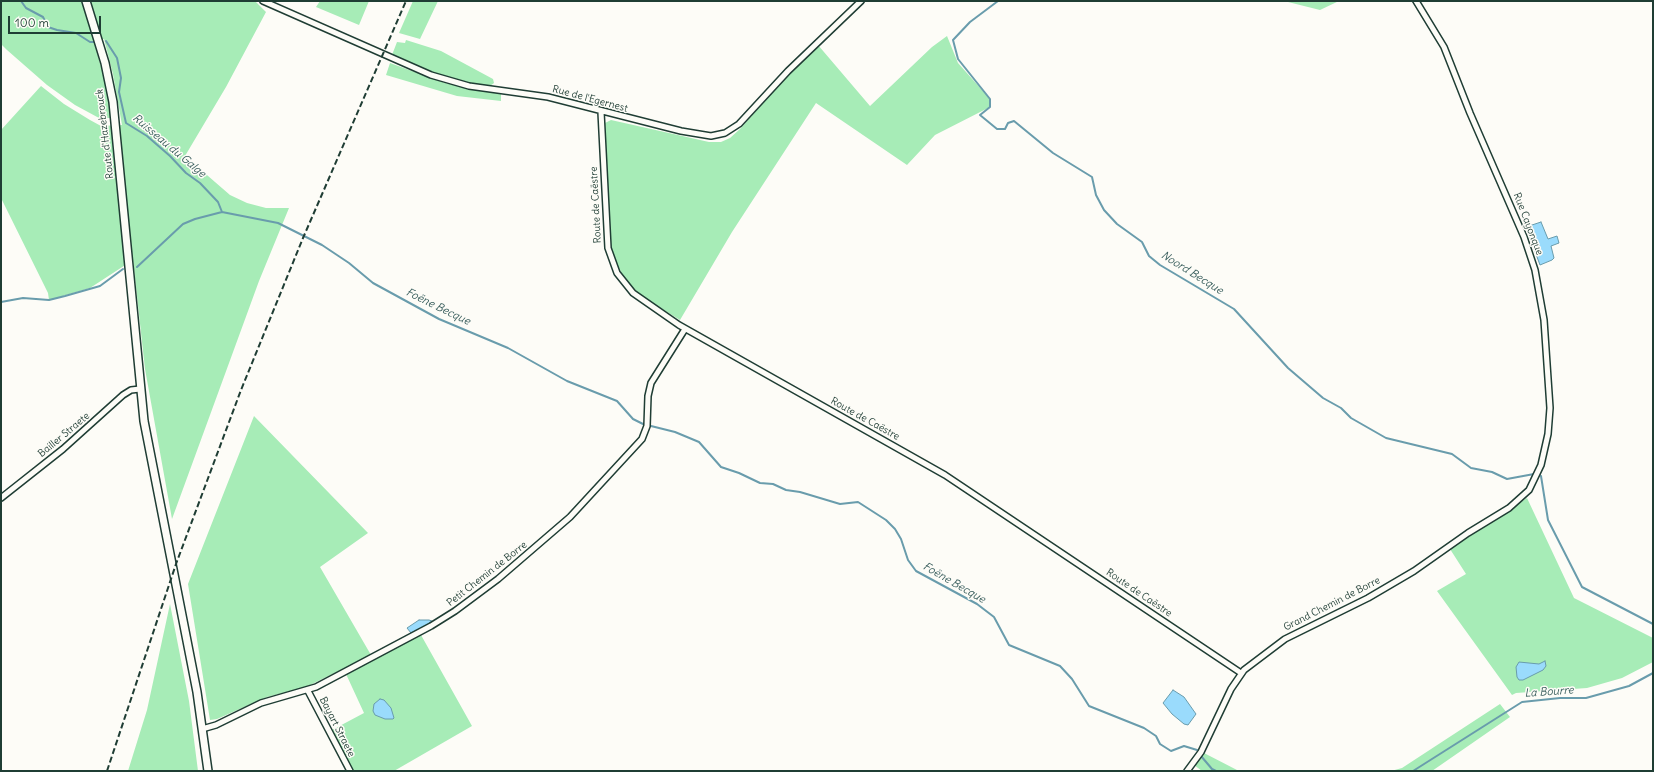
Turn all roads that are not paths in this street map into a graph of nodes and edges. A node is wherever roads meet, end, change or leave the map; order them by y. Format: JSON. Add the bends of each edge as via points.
{"nodes":[{"id":1,"x":86,"y":1,"type":"edge"},
{"id":2,"x":263,"y":1,"type":"edge"},
{"id":3,"x":861,"y":1,"type":"edge"},
{"id":4,"x":1416,"y":1,"type":"edge"},
{"id":5,"x":601,"y":112,"type":"junction"},
{"id":6,"x":685,"y":329,"type":"junction"},
{"id":7,"x":140,"y":389,"type":"junction"},
{"id":8,"x":1539,"y":472,"type":"joint"},
{"id":9,"x":1,"y":498,"type":"edge"},
{"id":10,"x":1241,"y":673,"type":"junction"},
{"id":11,"x":308,"y":691,"type":"junction"},
{"id":12,"x":202,"y":729,"type":"junction"},
{"id":13,"x":208,"y":771,"type":"edge"},
{"id":14,"x":350,"y":771,"type":"edge"},
{"id":15,"x":1187,"y":771,"type":"edge"}],
"edges":[{"from":1,"to":7,"type":"main road","name":"Route d'Hazebrouck","via":[[113,102]]},
{"from":2,"to":5,"type":"street","name":"Rue de l'Egernest","via":[[431,76],[470,86],[548,97]]},
{"from":3,"to":5,"type":"street","name":"Rue de l'Egernest","via":[[783,76],[742,120],[725,133],[714,136],[698,135]]},
{"from":4,"to":8,"type":"street","name":"Rue Cayonque","via":[[1444,47],[1536,270],[1544,320],[1550,408],[1548,434]]},
{"from":5,"to":6,"type":"street","name":"Route de Caëstre","via":[[606,236],[612,262],[623,282],[633,293]]},
{"from":6,"to":10,"type":"street","name":"Route de Caëstre","via":[[936,470]]},
{"from":6,"to":11,"type":"street","name":"Petit Chemin de Borre","via":[[651,383],[647,426],[642,439],[559,527],[492,584],[450,614],[405,641]]},
{"from":7,"to":9,"type":"street","name":"Bailler Straete","via":[[131,390],[123,395],[63,449]]},
{"from":7,"to":12,"type":"main road","name":"Route d'Hazebrouck","via":[[151,462]]},
{"from":8,"to":10,"type":"street","name":"Grand Chemin de Borre","via":[[1526,494],[1509,508],[1468,533],[1418,569],[1368,598],[1279,642]]},
{"from":10,"to":15,"type":"street","name":"Grand Chemin de Borre","via":[[1201,752]]},
{"from":11,"to":12,"type":"street","name":"Petit Chemin de Borre","via":[[261,703]]},
{"from":11,"to":14,"type":"street","name":"Bayart Straete"},
{"from":12,"to":13,"type":"main road","name":"Route d'Hazebrouck"}]}
